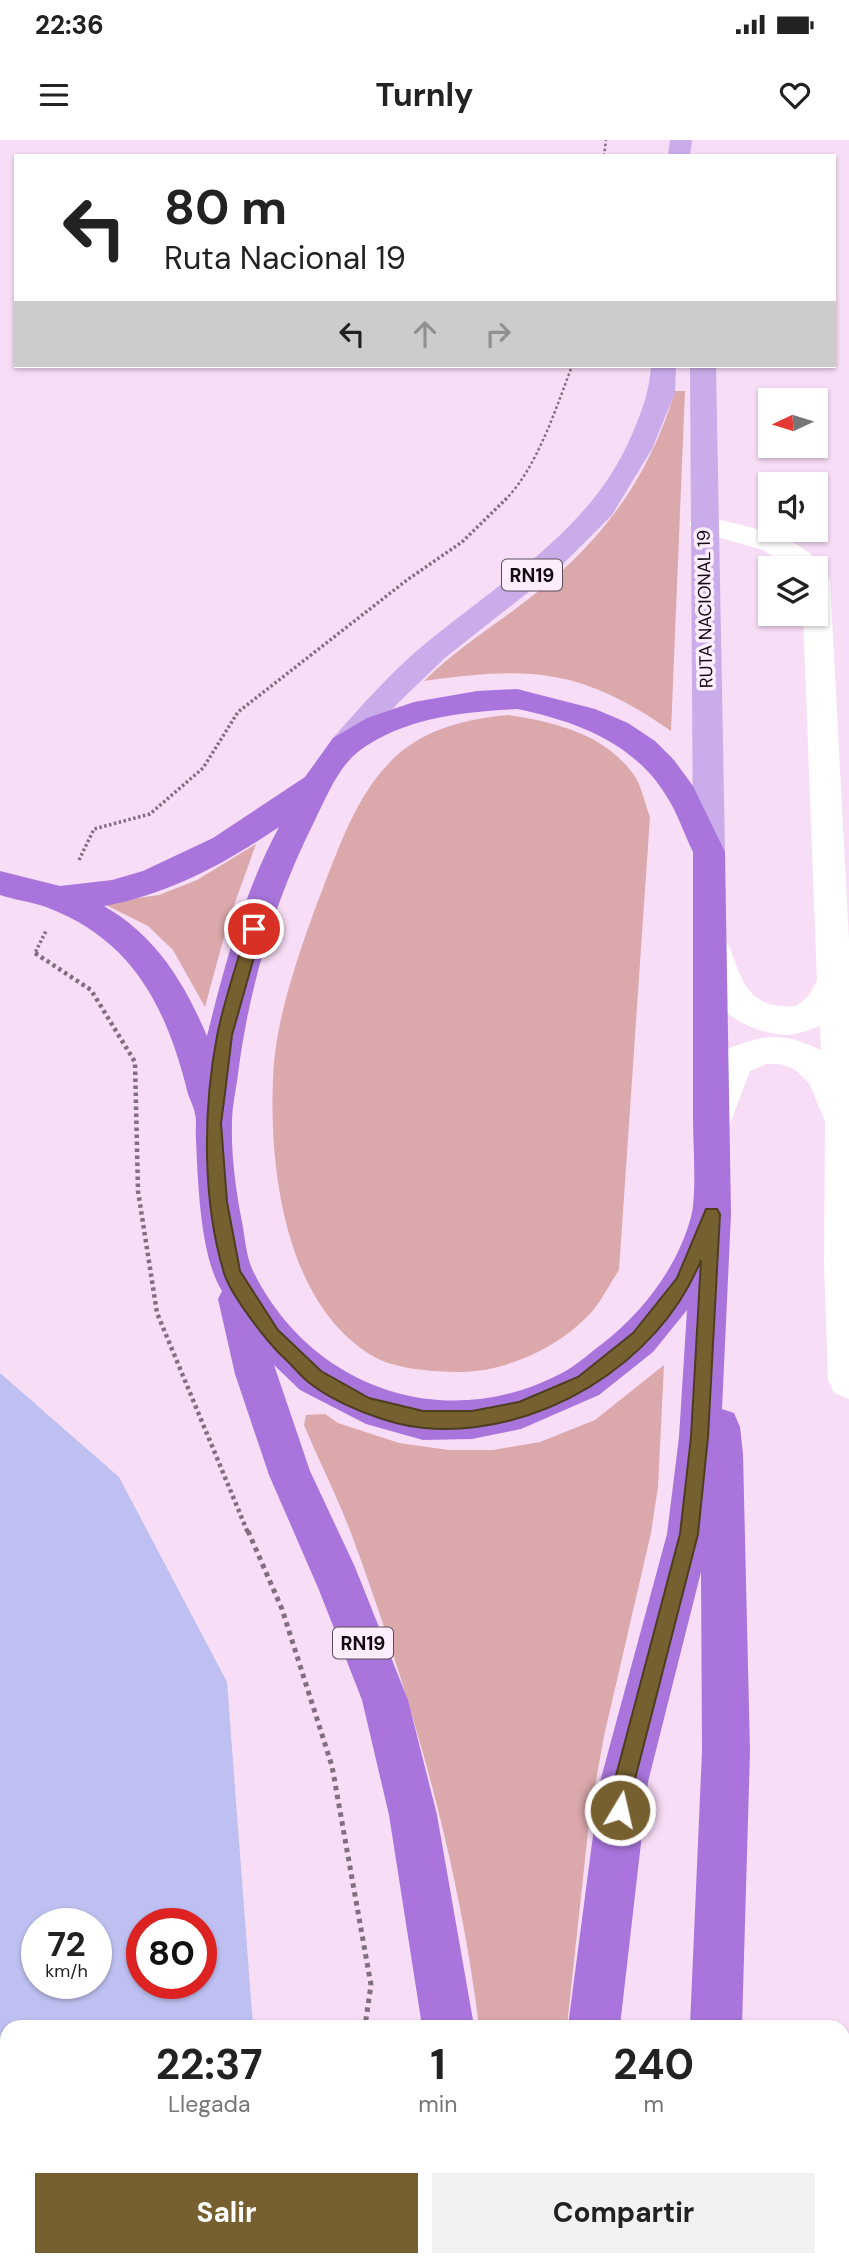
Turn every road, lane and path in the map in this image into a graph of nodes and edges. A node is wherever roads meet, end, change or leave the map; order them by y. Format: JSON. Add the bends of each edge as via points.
{"nodes":[{"id":1,"x":571,"y":368,"type":"edge"},
{"id":2,"x":664,"y":368,"type":"edge"},
{"id":3,"x":703,"y":368,"type":"edge"},
{"id":4,"x":703,"y":524,"type":"junction"},
{"id":5,"x":795,"y":556,"type":"edge"},
{"id":6,"x":819,"y":626,"type":"edge"},
{"id":7,"x":344,"y":746,"type":"junction"},
{"id":8,"x":320,"y":779,"type":"junction"},
{"id":9,"x":709,"y":852,"type":"junction"},
{"id":10,"x":838,"y":882,"type":"edge"},
{"id":11,"x":0,"y":883,"type":"edge"},
{"id":12,"x":60,"y":899,"type":"junction"},
{"id":13,"x":710,"y":941,"type":"junction"},
{"id":14,"x":835,"y":980,"type":"junction"},
{"id":15,"x":213,"y":1123,"type":"junction"},
{"id":16,"x":844,"y":1127,"type":"junction"},
{"id":17,"x":711,"y":1128,"type":"junction"},
{"id":18,"x":712,"y":1214,"type":"junction"},
{"id":19,"x":232,"y":1273,"type":"junction"},
{"id":20,"x":706,"y":1321,"type":"junction"},
{"id":21,"x":849,"y":1380,"type":"edge"},
{"id":22,"x":366,"y":2020,"type":"edge"},
{"id":23,"x":447,"y":2020,"type":"edge"},
{"id":24,"x":595,"y":2020,"type":"edge"},
{"id":25,"x":716,"y":2020,"type":"edge"}],
"edges":[{"from":1,"to":12,"type":"path","via":[[517,488],[462,541],[239,712],[203,768],[150,814],[94,830]]},
{"from":2,"to":7,"type":"main road","name":"RUTA NACIONAL 19","number":"RN19","via":[[662,393],[639,449],[602,509],[549,562],[436,650],[388,695]]},
{"from":3,"to":4,"type":"main road","name":"RUTA NACIONAL 19","number":"RN19"},
{"from":4,"to":5,"type":"street","via":[[772,543]]},
{"from":4,"to":9,"type":"main road","name":"RUTA NACIONAL 19","number":"RN19"},
{"from":6,"to":10,"type":"street"},
{"from":7,"to":8,"type":"highway","name":"RUTA NACIONAL 19","number":"RN19"},
{"from":7,"to":9,"type":"highway","name":"RUTA NACIONAL 19","number":"RN19","via":[[378,725],[414,712],[517,699],[552,706],[617,731],[644,749],[682,794]]},
{"from":8,"to":12,"type":"highway","via":[[224,849],[181,870],[127,889]]},
{"from":8,"to":15,"type":"highway","name":"RUTA NACIONAL 19","number":"RN19","via":[[278,860],[246,952],[225,1035]]},
{"from":9,"to":13,"type":"highway","name":"RUTA NACIONAL 19","number":"RN19"},
{"from":10,"to":14,"type":"street"},
{"from":11,"to":12,"type":"highway"},
{"from":12,"to":15,"type":"highway","via":[[112,926],[148,960],[170,990],[201,1070]]},
{"from":12,"to":22,"type":"path","via":[[35,953],[91,989],[135,1062],[138,1191],[157,1312],[282,1609],[332,1766],[371,1985]]},
{"from":13,"to":14,"type":"street","via":[[732,996],[779,1021],[803,1019],[819,1008]]},
{"from":13,"to":17,"type":"highway","name":"RUTA NACIONAL 19","number":"RN19"},
{"from":14,"to":16,"type":"street"},
{"from":15,"to":19,"type":"highway","name":"RUTA NACIONAL 19","number":"RN19","via":[[219,1202]]},
{"from":16,"to":17,"type":"street","via":[[824,1074],[807,1059],[765,1049],[735,1062]]},
{"from":16,"to":21,"type":"street"},
{"from":17,"to":18,"type":"highway","name":"RUTA NACIONAL 19","number":"RN19"},
{"from":18,"to":19,"type":"highway","name":"RUTA NACIONAL 19","number":"RN19","via":[[684,1283],[639,1339],[584,1382],[521,1410],[472,1419],[423,1420],[366,1405],[315,1377],[272,1335]]},
{"from":18,"to":20,"type":"highway","name":"RUTA NACIONAL 19","number":"RN19"},
{"from":19,"to":23,"type":"highway","number":"RN19","via":[[256,1374],[290,1475],[385,1700],[413,1815]]},
{"from":20,"to":24,"type":"highway","name":"RUTA NACIONAL 19","number":"RN19","via":[[689,1534],[624,1783]]},
{"from":20,"to":25,"type":"highway","via":[[722,1454],[726,1751]]}]}
